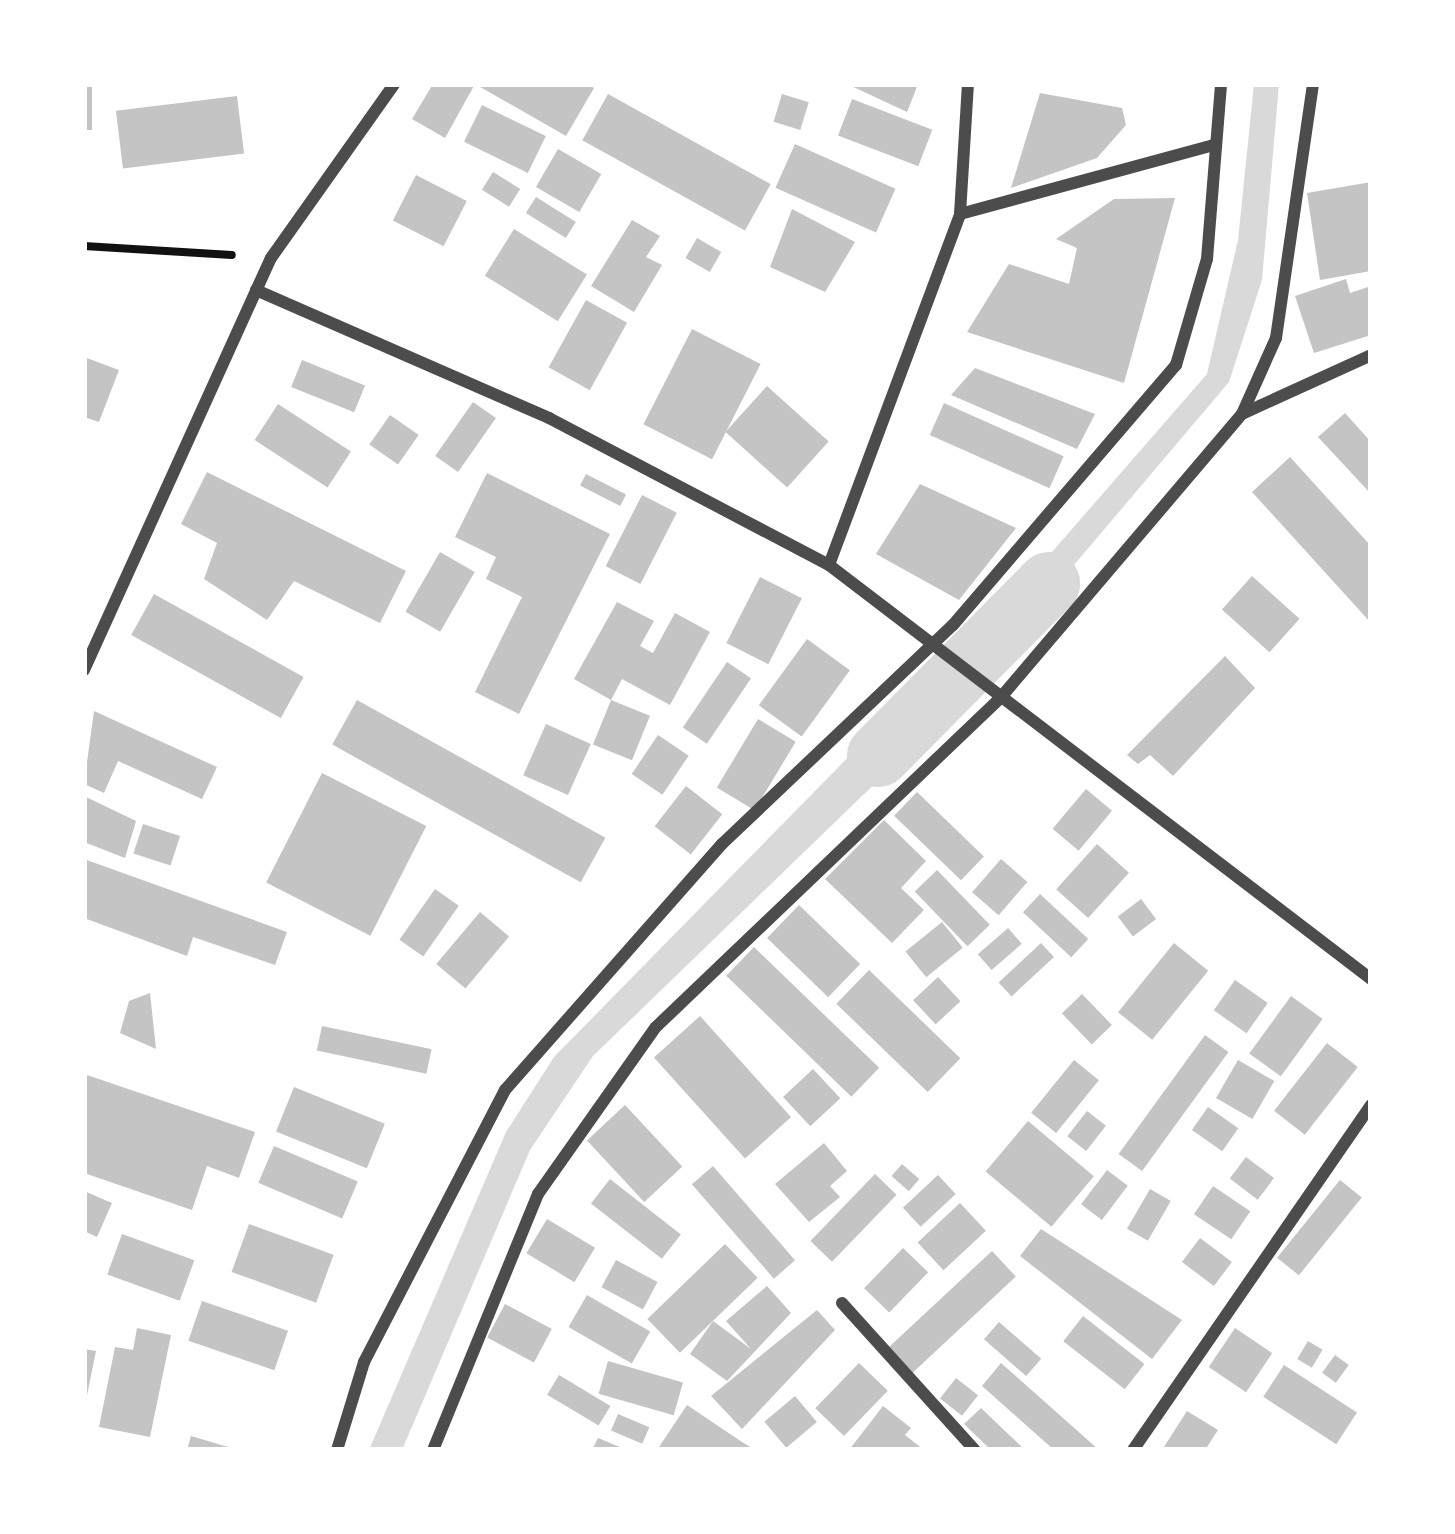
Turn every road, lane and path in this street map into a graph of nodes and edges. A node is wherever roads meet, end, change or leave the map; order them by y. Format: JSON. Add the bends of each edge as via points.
{"nodes":[{"id":1,"x":394,"y":84,"type":"edge"},
{"id":2,"x":968,"y":84,"type":"edge"},
{"id":3,"x":1221,"y":84,"type":"edge"},
{"id":4,"x":1313,"y":84,"type":"edge"},
{"id":5,"x":1214,"y":145,"type":"junction"},
{"id":6,"x":960,"y":214,"type":"junction"},
{"id":7,"x":84,"y":246,"type":"edge"},
{"id":8,"x":272,"y":258,"type":"junction"},
{"id":9,"x":256,"y":290,"type":"junction"},
{"id":10,"x":1371,"y":355,"type":"edge"},
{"id":11,"x":1242,"y":414,"type":"junction"},
{"id":12,"x":829,"y":565,"type":"junction"},
{"id":13,"x":930,"y":640,"type":"junction"},
{"id":14,"x":84,"y":670,"type":"edge"},
{"id":15,"x":1002,"y":696,"type":"junction"},
{"id":16,"x":1371,"y":979,"type":"edge"},
{"id":17,"x":1371,"y":1105,"type":"edge"},
{"id":18,"x":842,"y":1303,"type":"dead end"},
{"id":19,"x":338,"y":1450,"type":"edge"},
{"id":20,"x":433,"y":1450,"type":"edge"},
{"id":21,"x":975,"y":1450,"type":"edge"},
{"id":22,"x":1133,"y":1450,"type":"edge"}],
"edges":[{"from":1,"to":8,"type":"street"},
{"from":2,"to":6,"type":"street"},
{"from":3,"to":5,"type":"street"},
{"from":4,"to":11,"type":"street","via":[[1276,338]]},
{"from":5,"to":6,"type":"street"},
{"from":5,"to":13,"type":"street","via":[[1207,259],[1176,365]]},
{"from":6,"to":12,"type":"street"},
{"from":7,"to":8,"type":"path"},
{"from":8,"to":9,"type":"street"},
{"from":9,"to":12,"type":"street","via":[[549,418]]},
{"from":9,"to":14,"type":"street"},
{"from":10,"to":11,"type":"street"},
{"from":11,"to":15,"type":"street"},
{"from":12,"to":13,"type":"street"},
{"from":13,"to":15,"type":"street"},
{"from":13,"to":19,"type":"street","via":[[722,844],[505,1090],[364,1362]]},
{"from":15,"to":16,"type":"street"},
{"from":15,"to":20,"type":"street","via":[[656,1027],[538,1194]]},
{"from":17,"to":22,"type":"street"},
{"from":18,"to":21,"type":"street"}]}
